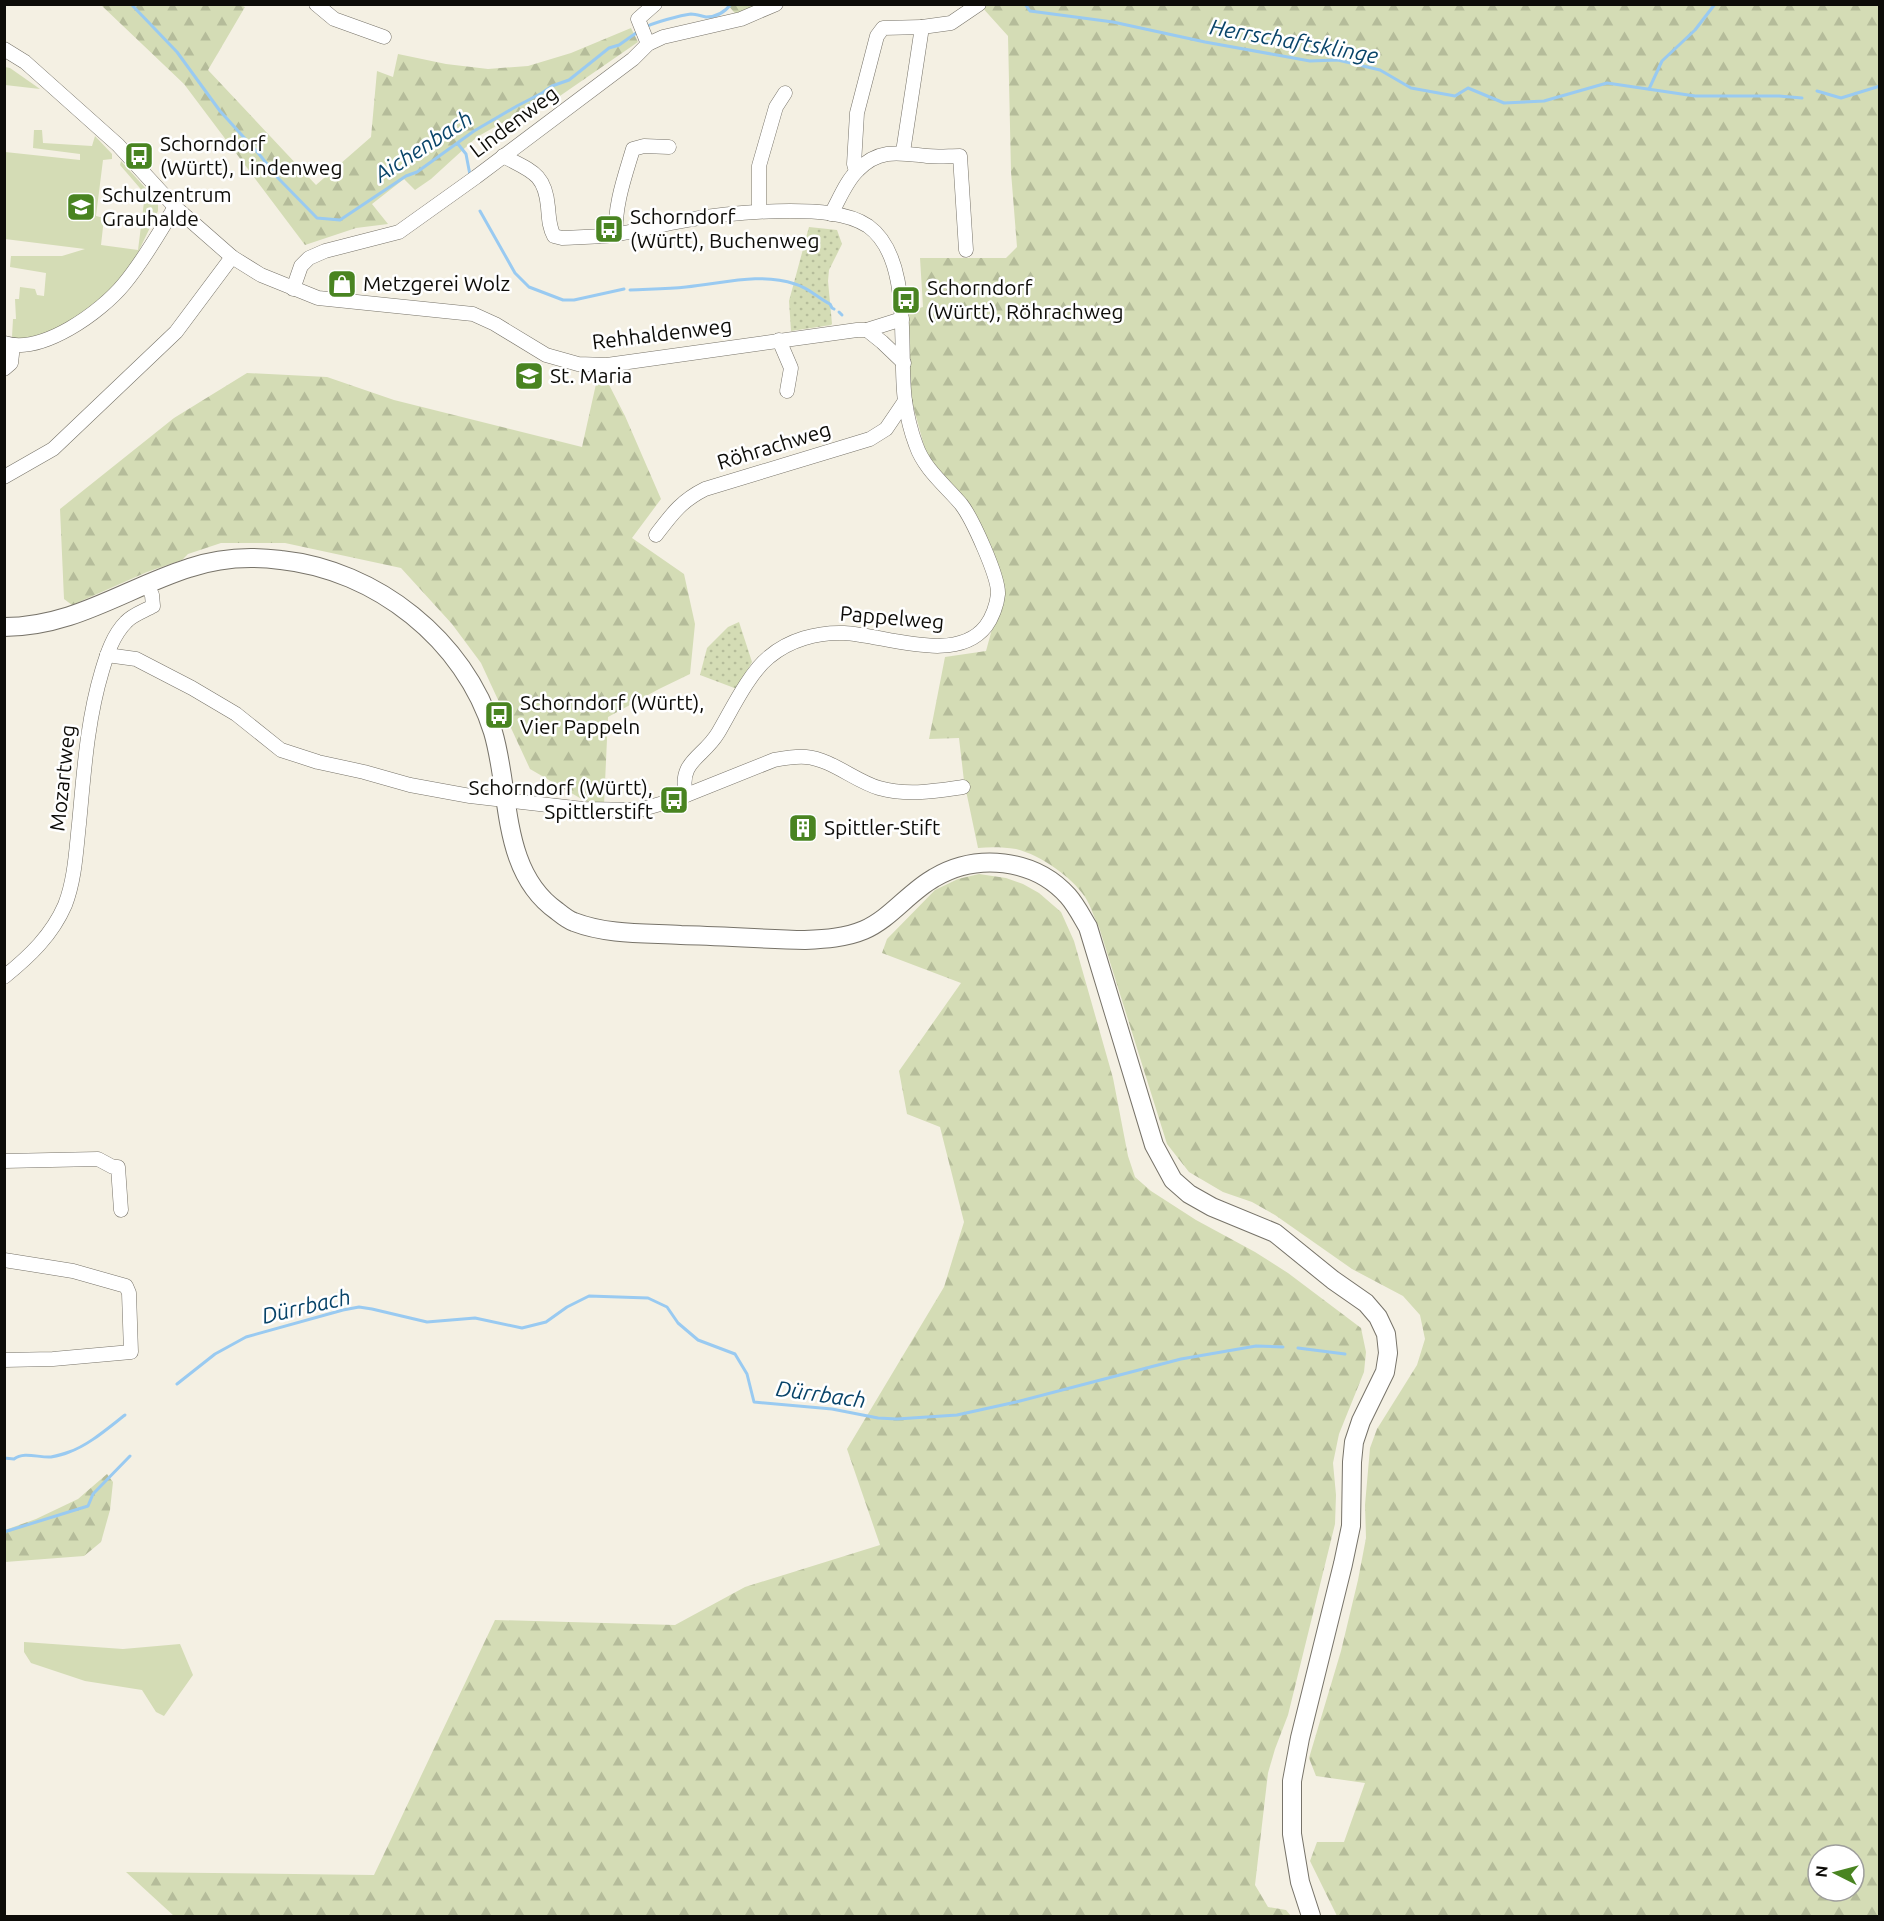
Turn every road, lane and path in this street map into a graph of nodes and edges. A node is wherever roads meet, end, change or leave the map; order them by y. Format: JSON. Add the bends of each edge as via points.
{"nodes":[{"id":1,"x":315,"y":4,"type":"edge"},
{"id":2,"x":656,"y":4,"type":"edge"},
{"id":3,"x":776,"y":4,"type":"edge"},
{"id":4,"x":979,"y":4,"type":"edge"},
{"id":5,"x":922,"y":27,"type":"junction"},
{"id":6,"x":384,"y":37,"type":"dead end"},
{"id":7,"x":648,"y":44,"type":"junction"},
{"id":8,"x":4,"y":49,"type":"edge"},
{"id":9,"x":785,"y":93,"type":"dead end"},
{"id":10,"x":669,"y":147,"type":"dead end"},
{"id":11,"x":903,"y":152,"type":"junction"},
{"id":12,"x":503,"y":156,"type":"junction"},
{"id":13,"x":856,"y":171,"type":"junction"},
{"id":14,"x":175,"y":207,"type":"junction"},
{"id":15,"x":759,"y":211,"type":"junction"},
{"id":16,"x":831,"y":214,"type":"junction"},
{"id":17,"x":616,"y":234,"type":"junction"},
{"id":18,"x":966,"y":250,"type":"dead end"},
{"id":19,"x":232,"y":257,"type":"junction"},
{"id":20,"x":292,"y":289,"type":"junction"},
{"id":21,"x":902,"y":319,"type":"junction"},
{"id":22,"x":867,"y":330,"type":"junction"},
{"id":23,"x":779,"y":340,"type":"junction"},
{"id":24,"x":9,"y":344,"type":"edge"},
{"id":25,"x":903,"y":363,"type":"junction"},
{"id":26,"x":4,"y":369,"type":"edge"},
{"id":27,"x":787,"y":391,"type":"dead end"},
{"id":28,"x":905,"y":401,"type":"junction"},
{"id":29,"x":4,"y":477,"type":"edge"},
{"id":30,"x":656,"y":535,"type":"dead end"},
{"id":31,"x":147,"y":584,"type":"junction"},
{"id":32,"x":4,"y":627,"type":"edge"},
{"id":33,"x":107,"y":655,"type":"junction"},
{"id":34,"x":963,"y":787,"type":"dead end"},
{"id":35,"x":686,"y":795,"type":"junction"},
{"id":36,"x":507,"y":799,"type":"junction"},
{"id":37,"x":4,"y":977,"type":"edge"},
{"id":38,"x":4,"y":1161,"type":"edge"},
{"id":39,"x":121,"y":1209,"type":"dead end"},
{"id":40,"x":4,"y":1260,"type":"edge"},
{"id":41,"x":4,"y":1360,"type":"edge"},
{"id":42,"x":1311,"y":1917,"type":"edge"}],
"edges":[{"from":1,"to":6,"type":"street","via":[[334,20]]},
{"from":2,"to":7,"type":"street","via":[[638,20]]},
{"from":3,"to":7,"type":"street","name":"Lindenweg","via":[[741,19]]},
{"from":4,"to":5,"type":"street","via":[[951,23]]},
{"from":5,"to":11,"type":"street"},
{"from":5,"to":13,"type":"street","via":[[883,28],[877,36],[857,113]]},
{"from":7,"to":12,"type":"street","name":"Lindenweg"},
{"from":8,"to":14,"type":"street","name":"Rehhaldenweg","via":[[32,68],[118,145]]},
{"from":9,"to":15,"type":"street","via":[[776,107],[759,166]]},
{"from":10,"to":17,"type":"street","via":[[633,149],[618,204]]},
{"from":11,"to":13,"type":"street","via":[[872,158]]},
{"from":11,"to":18,"type":"street","via":[[960,156]]},
{"from":12,"to":17,"type":"street","name":"Pappelweg","via":[[534,172],[542,182],[554,236]]},
{"from":12,"to":20,"type":"street","name":"Lindenweg","via":[[399,232],[325,250],[309,258],[301,266]]},
{"from":13,"to":16,"type":"street"},
{"from":14,"to":19,"type":"street","name":"Rehhaldenweg"},
{"from":14,"to":24,"type":"street","via":[[123,286],[93,313],[36,344]]},
{"from":15,"to":16,"type":"street","name":"Pappelweg"},
{"from":15,"to":17,"type":"street","name":"Pappelweg"},
{"from":16,"to":21,"type":"street","name":"Pappelweg","via":[[866,225],[879,236],[893,265]]},
{"from":19,"to":20,"type":"street","name":"Rehhaldenweg"},
{"from":19,"to":29,"type":"street","via":[[176,332],[53,449]]},
{"from":20,"to":23,"type":"street","name":"Rehhaldenweg","via":[[318,297],[472,314],[546,355],[578,364],[607,364]]},
{"from":21,"to":22,"type":"street","name":"Rehhaldenweg"},
{"from":21,"to":25,"type":"street","name":"Pappelweg"},
{"from":22,"to":23,"type":"street","name":"Rehhaldenweg"},
{"from":22,"to":25,"type":"street"},
{"from":23,"to":27,"type":"street","via":[[791,368]]},
{"from":24,"to":26,"type":"street","via":[[11,363]]},
{"from":25,"to":28,"type":"street","name":"Pappelweg"},
{"from":28,"to":30,"type":"street","name":"Röhrachweg","via":[[886,429],[870,439],[688,497]]},
{"from":28,"to":35,"type":"street","name":"Pappelweg","via":[[923,461],[964,507],[995,576],[998,593],[988,624],[968,642],[951,645],[846,633],[814,636],[785,646],[758,668],[714,740],[685,770]]},
{"from":31,"to":32,"type":"main road","via":[[64,620]]},
{"from":31,"to":33,"type":"street","name":"Mozartweg","via":[[153,606],[127,621]]},
{"from":31,"to":36,"type":"main road","via":[[212,562],[281,560],[333,572],[382,594],[429,629],[451,653],[475,690],[494,734]]},
{"from":33,"to":36,"type":"street","via":[[136,659],[192,688],[236,714],[281,750],[410,785]]},
{"from":33,"to":37,"type":"street","name":"Mozartweg","via":[[87,736],[74,874],[65,904],[48,935]]},
{"from":34,"to":35,"type":"street","via":[[894,791],[873,786],[809,757],[790,757]]},
{"from":35,"to":36,"type":"street","via":[[639,810],[583,809]]},
{"from":36,"to":42,"type":"main road","via":[[515,851],[531,885],[572,922],[605,931],[837,938],[866,930],[933,878],[959,866],[981,862],[1009,864],[1032,870],[1054,883],[1069,897],[1088,927],[1154,1145],[1173,1180],[1212,1207],[1275,1233],[1366,1303],[1378,1317],[1386,1334],[1388,1353],[1384,1372],[1354,1442],[1351,1526],[1292,1781],[1292,1834]]},
{"from":38,"to":39,"type":"street","via":[[98,1159],[118,1167]]},
{"from":40,"to":41,"type":"street","via":[[125,1280],[131,1352]]}]}
